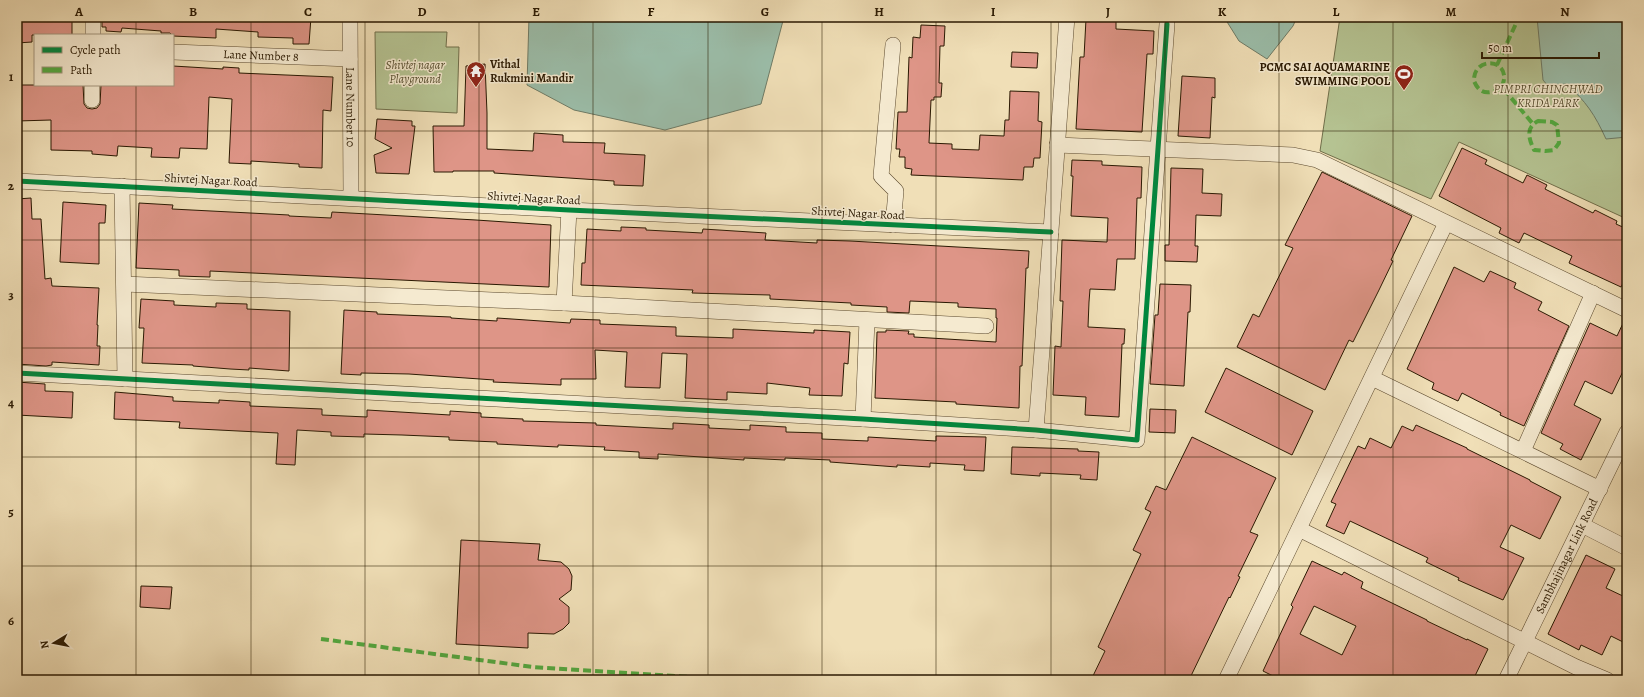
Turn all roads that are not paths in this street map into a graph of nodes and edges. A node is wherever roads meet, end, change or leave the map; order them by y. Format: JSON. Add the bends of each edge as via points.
{"nodes":[{"id":1,"x":94,"y":17,"type":"edge"},
{"id":2,"x":350,"y":17,"type":"edge"},
{"id":3,"x":1067,"y":17,"type":"edge"},
{"id":4,"x":1167,"y":24,"type":"dead end"},
{"id":5,"x":93,"y":34,"type":"edge"},
{"id":6,"x":893,"y":45,"type":"dead end"},
{"id":7,"x":174,"y":52,"type":"edge"},
{"id":8,"x":350,"y":59,"type":"junction"},
{"id":9,"x":1057,"y":145,"type":"junction"},
{"id":10,"x":1159,"y":149,"type":"junction"},
{"id":11,"x":17,"y":180,"type":"edge"},
{"id":12,"x":122,"y":186,"type":"junction"},
{"id":13,"x":351,"y":197,"type":"junction"},
{"id":14,"x":569,"y":210,"type":"junction"},
{"id":15,"x":1446,"y":223,"type":"junction"},
{"id":16,"x":893,"y":225,"type":"junction"},
{"id":17,"x":1051,"y":232,"type":"junction"},
{"id":18,"x":124,"y":284,"type":"junction"},
{"id":19,"x":1593,"y":293,"type":"junction"},
{"id":20,"x":564,"y":303,"type":"junction"},
{"id":21,"x":1627,"y":310,"type":"edge"},
{"id":22,"x":866,"y":320,"type":"junction"},
{"id":23,"x":986,"y":326,"type":"dead end"},
{"id":24,"x":17,"y":373,"type":"edge"},
{"id":25,"x":1372,"y":378,"type":"junction"},
{"id":26,"x":125,"y":380,"type":"junction"},
{"id":27,"x":863,"y":419,"type":"junction"},
{"id":28,"x":1036,"y":430,"type":"junction"},
{"id":29,"x":1626,"y":439,"type":"edge"},
{"id":30,"x":1523,"y":451,"type":"junction"},
{"id":31,"x":1600,"y":489,"type":"junction"},
{"id":32,"x":1582,"y":525,"type":"junction"},
{"id":33,"x":1299,"y":529,"type":"junction"},
{"id":34,"x":1627,"y":548,"type":"edge"},
{"id":35,"x":1525,"y":641,"type":"junction"},
{"id":36,"x":1226,"y":680,"type":"edge"},
{"id":37,"x":1506,"y":680,"type":"edge"},
{"id":38,"x":1607,"y":680,"type":"edge"}],
"edges":[{"from":1,"to":5,"type":"street"},
{"from":2,"to":8,"type":"street","name":"Lane Number 10"},
{"from":3,"to":9,"type":"street"},
{"from":4,"to":10,"type":"street"},
{"from":6,"to":16,"type":"street","via":[[881,176],[896,191]]},
{"from":7,"to":8,"type":"street","name":"Lane Number 8"},
{"from":8,"to":13,"type":"street","name":"Lane Number 10"},
{"from":9,"to":10,"type":"street"},
{"from":9,"to":17,"type":"street"},
{"from":10,"to":15,"type":"street","via":[[1293,155],[1317,160]]},
{"from":10,"to":28,"type":"street","via":[[1137,440]]},
{"from":11,"to":12,"type":"street","name":"Shivtej Nagar Road"},
{"from":12,"to":13,"type":"street","name":"Shivtej Nagar Road"},
{"from":12,"to":18,"type":"street"},
{"from":13,"to":14,"type":"street","name":"Shivtej Nagar Road"},
{"from":14,"to":16,"type":"street","name":"Shivtej Nagar Road"},
{"from":14,"to":20,"type":"street"},
{"from":15,"to":19,"type":"street"},
{"from":15,"to":25,"type":"street"},
{"from":16,"to":17,"type":"street","name":"Shivtej Nagar Road"},
{"from":17,"to":28,"type":"street"},
{"from":18,"to":20,"type":"street"},
{"from":18,"to":26,"type":"street"},
{"from":19,"to":21,"type":"street"},
{"from":19,"to":30,"type":"street"},
{"from":20,"to":22,"type":"street"},
{"from":22,"to":23,"type":"street"},
{"from":22,"to":27,"type":"street"},
{"from":24,"to":26,"type":"street"},
{"from":25,"to":30,"type":"street"},
{"from":25,"to":33,"type":"street"},
{"from":26,"to":27,"type":"street"},
{"from":27,"to":28,"type":"street"},
{"from":29,"to":31,"type":"street","name":"Sambhajinagar Link Road"},
{"from":30,"to":31,"type":"street"},
{"from":31,"to":32,"type":"street","name":"Sambhajinagar Link Road"},
{"from":32,"to":34,"type":"street"},
{"from":32,"to":35,"type":"street","name":"Sambhajinagar Link Road"},
{"from":33,"to":35,"type":"street"},
{"from":33,"to":36,"type":"street"},
{"from":35,"to":37,"type":"street","name":"Sambhajinagar Link Road"},
{"from":35,"to":38,"type":"street"}]}
